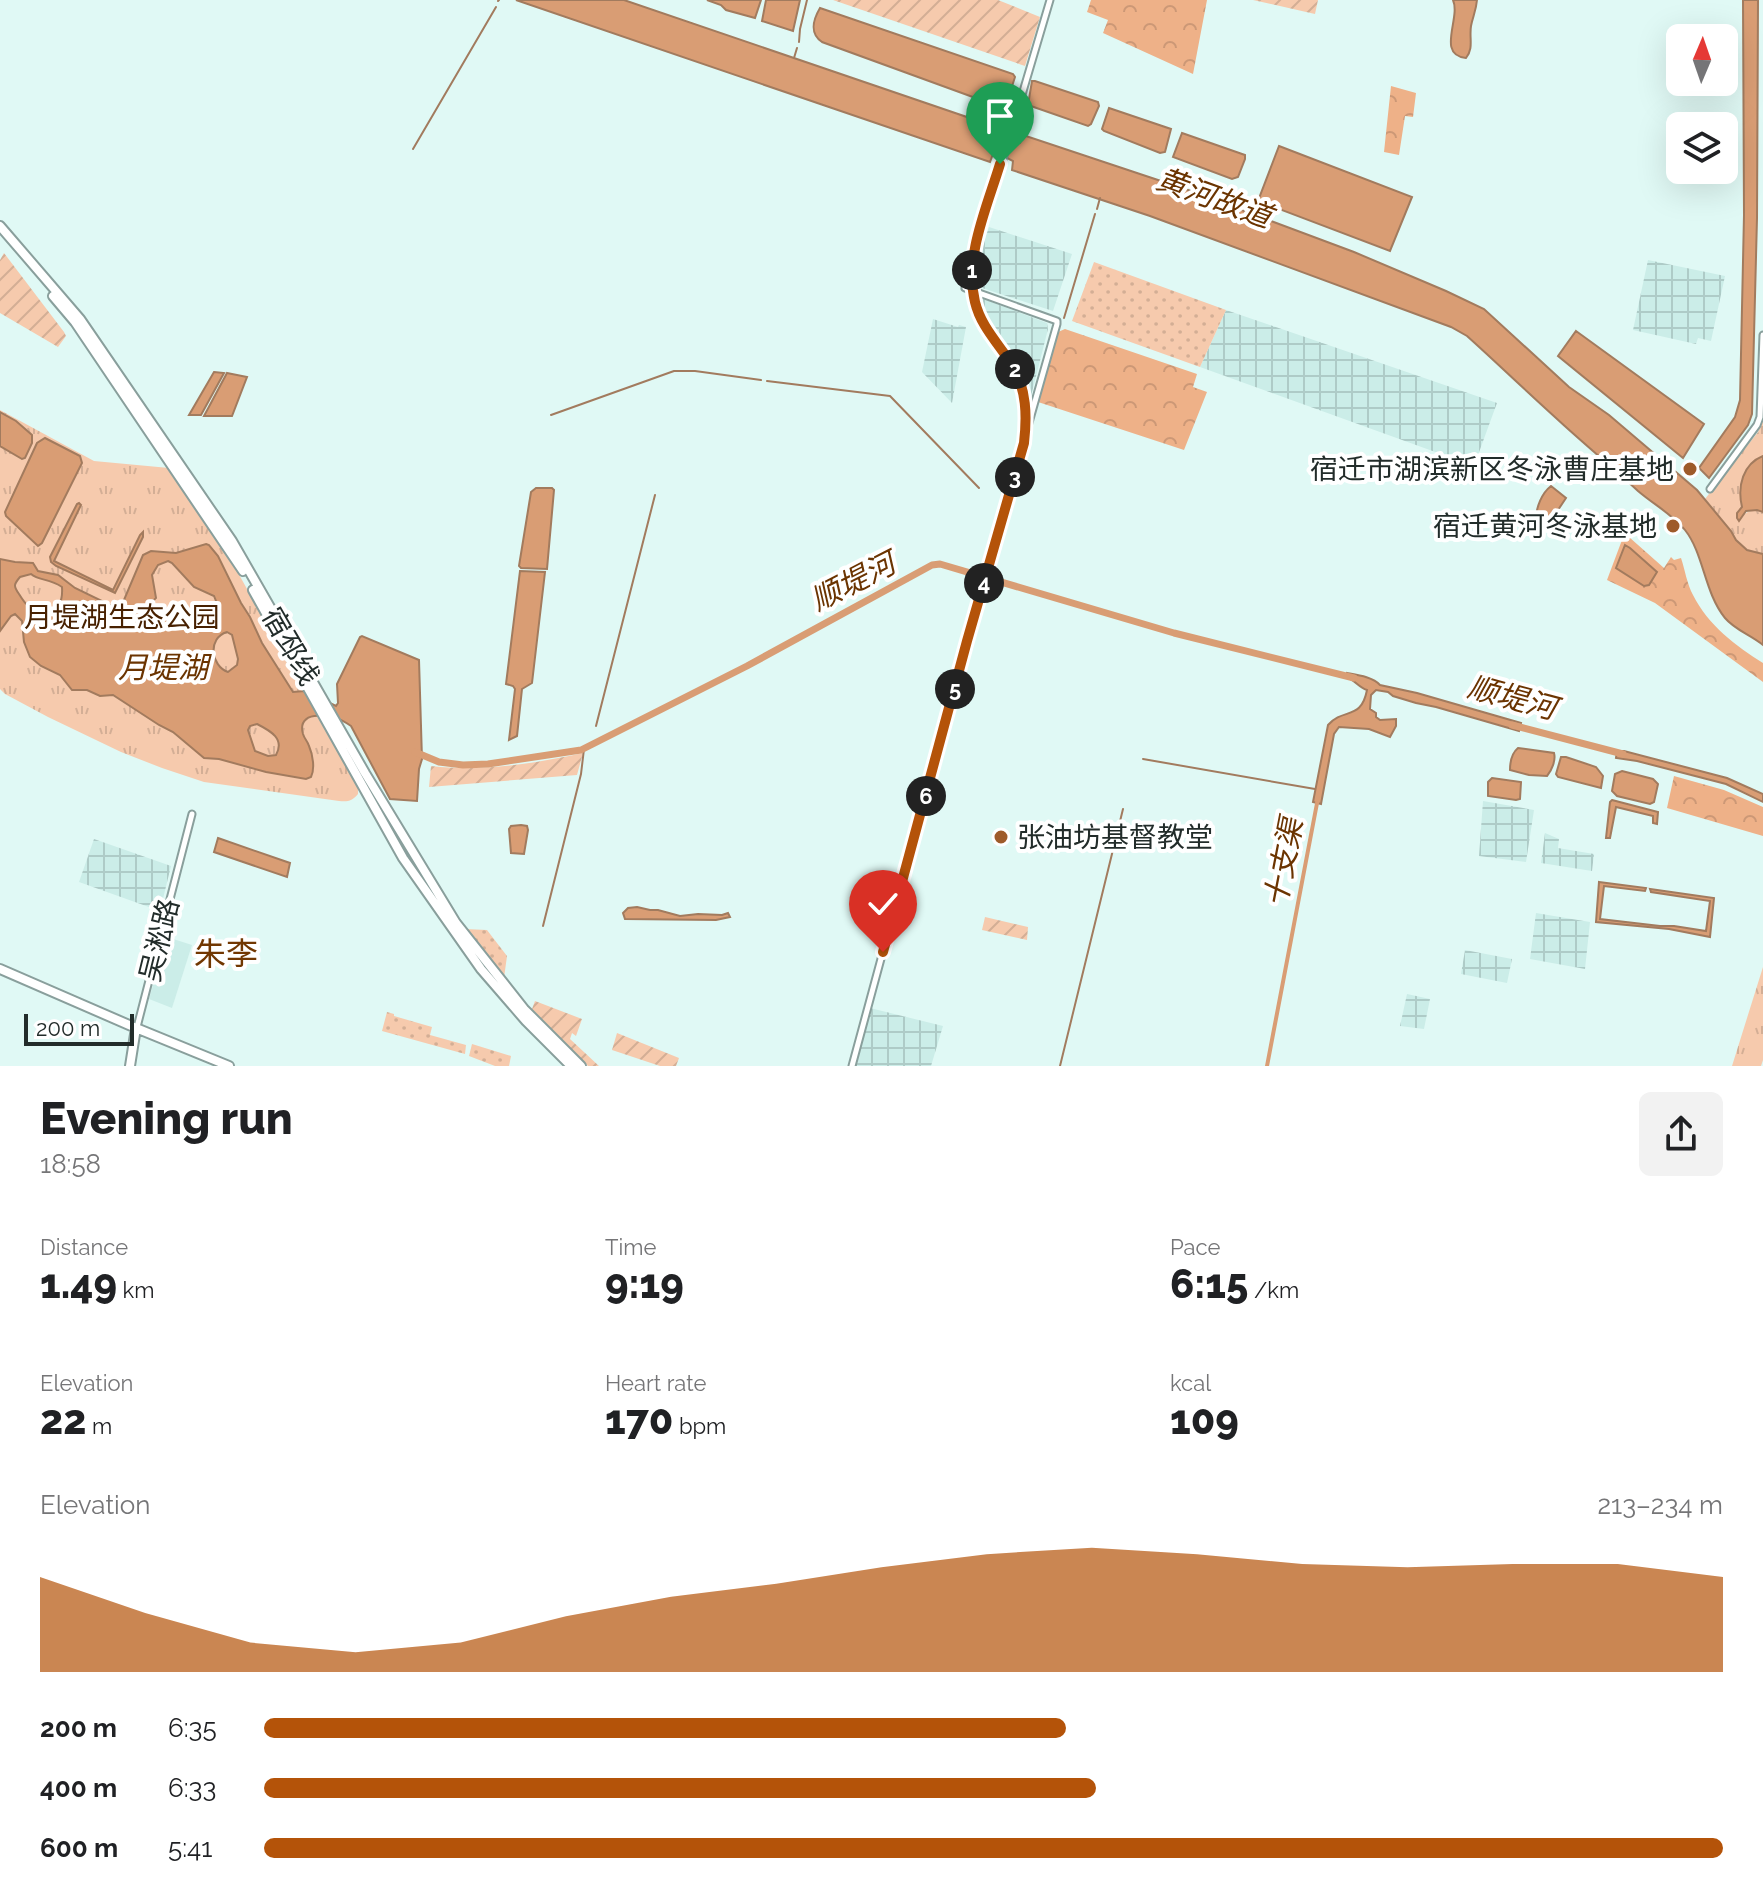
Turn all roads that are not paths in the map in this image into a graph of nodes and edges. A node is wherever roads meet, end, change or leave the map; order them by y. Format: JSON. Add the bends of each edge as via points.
{"nodes":[{"id":1,"x":1050,"y":0,"type":"edge"},
{"id":2,"x":0,"y":226,"type":"edge"},
{"id":3,"x":0,"y":232,"type":"edge"},
{"id":4,"x":973,"y":291,"type":"junction"},
{"id":5,"x":1763,"y":335,"type":"edge"},
{"id":6,"x":1024,"y":443,"type":"junction"},
{"id":7,"x":1710,"y":489,"type":"dead end"},
{"id":8,"x":192,"y":814,"type":"dead end"},
{"id":9,"x":0,"y":969,"type":"edge"},
{"id":10,"x":136,"y":1028,"type":"junction"},
{"id":11,"x":130,"y":1066,"type":"edge"},
{"id":12,"x":229,"y":1066,"type":"edge"},
{"id":13,"x":571,"y":1066,"type":"edge"},
{"id":14,"x":581,"y":1066,"type":"edge"},
{"id":15,"x":852,"y":1066,"type":"edge"}],
"edges":[{"from":1,"to":4,"type":"street","via":[[973,256],[965,288]]},
{"from":2,"to":14,"type":"main road","name":"宿邳线","via":[[80,319],[232,541],[456,923],[524,1009]]},
{"from":3,"to":13,"type":"main road","name":"宿邳线","via":[[75,322],[243,571],[322,717],[440,914],[481,969]]},
{"from":4,"to":6,"type":"street","via":[[981,319],[1020,382],[1026,410]]},
{"from":4,"to":6,"type":"street","via":[[1057,321]]},
{"from":5,"to":7,"type":"street","via":[[1760,417]]},
{"from":6,"to":15,"type":"street"},
{"from":8,"to":10,"type":"street","name":"吴淞路"},
{"from":9,"to":10,"type":"main road"},
{"from":10,"to":11,"type":"main road","name":"吴淞路"},
{"from":10,"to":12,"type":"main road"}]}
